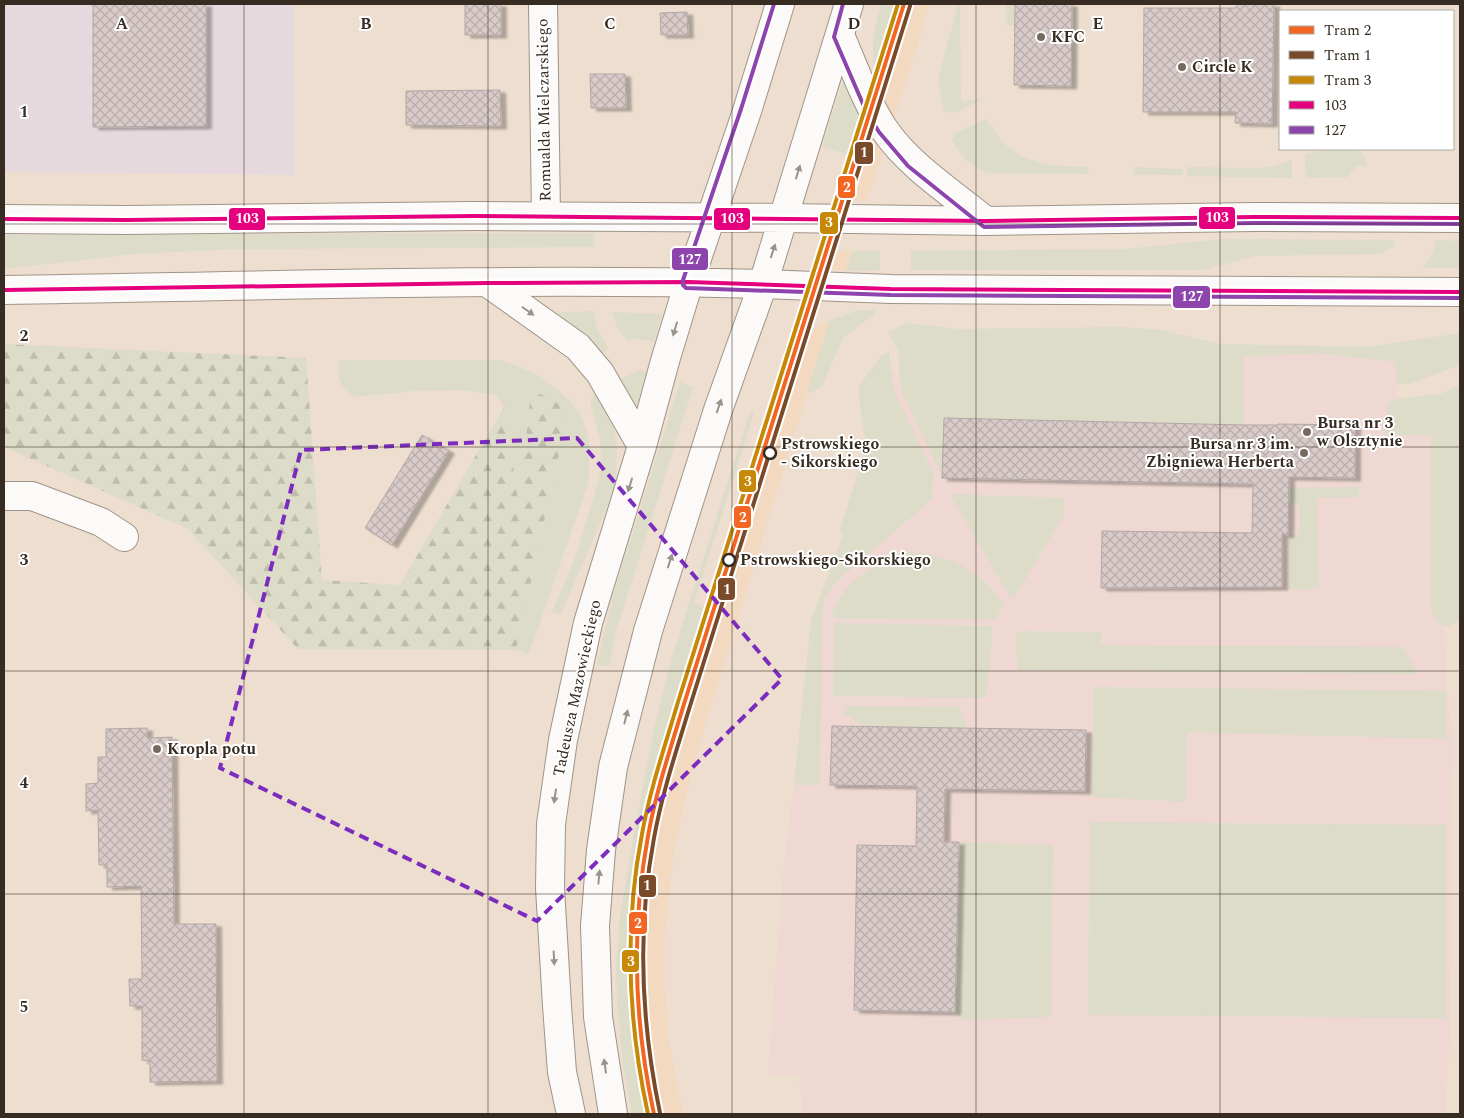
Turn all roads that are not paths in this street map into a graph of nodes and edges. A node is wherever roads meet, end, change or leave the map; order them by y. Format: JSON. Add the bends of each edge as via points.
{"nodes":[{"id":1,"x":543,"y":4,"type":"edge"},
{"id":2,"x":780,"y":4,"type":"edge"},
{"id":3,"x":849,"y":4,"type":"edge"},
{"id":4,"x":840,"y":35,"type":"junction"},
{"id":5,"x":546,"y":216,"type":"junction"},
{"id":6,"x":712,"y":218,"type":"junction"},
{"id":7,"x":784,"y":218,"type":"junction"},
{"id":8,"x":1460,"y":218,"type":"edge"},
{"id":9,"x":4,"y":219,"type":"edge"},
{"id":10,"x":986,"y":221,"type":"junction"},
{"id":11,"x":689,"y":282,"type":"junction"},
{"id":12,"x":488,"y":283,"type":"junction"},
{"id":13,"x":763,"y":284,"type":"junction"},
{"id":14,"x":4,"y":290,"type":"edge"},
{"id":15,"x":1460,"y":292,"type":"edge"},
{"id":16,"x":642,"y":446,"type":"junction"},
{"id":17,"x":4,"y":496,"type":"edge"},
{"id":18,"x":124,"y":537,"type":"dead end"},
{"id":19,"x":571,"y":1114,"type":"edge"},
{"id":20,"x":613,"y":1114,"type":"edge"}],
"edges":[{"from":1,"to":5,"type":"street","name":"Romualda Mielczarskiego"},
{"from":2,"to":6,"type":"street","name":"Tadeusza Mazowieckiego"},
{"from":3,"to":4,"type":"street"},
{"from":7,"to":4,"type":"street","one_way":true},
{"from":4,"to":10,"type":"street","via":[[884,129],[912,162]]},
{"from":5,"to":6,"type":"street"},
{"from":5,"to":9,"type":"street"},
{"from":6,"to":7,"type":"street"},
{"from":6,"to":11,"type":"street","name":"Tadeusza Mazowieckiego"},
{"from":7,"to":10,"type":"street"},
{"from":13,"to":7,"type":"street","one_way":true},
{"from":8,"to":10,"type":"street"},
{"from":11,"to":12,"type":"street"},
{"from":11,"to":13,"type":"street"},
{"from":11,"to":16,"type":"street","name":"Tadeusza Mazowieckiego","one_way":true},
{"from":12,"to":14,"type":"street"},
{"from":12,"to":16,"type":"street","one_way":true,"via":[[578,347],[600,373]]},
{"from":13,"to":15,"type":"street","via":[[891,289]]},
{"from":20,"to":13,"type":"street","one_way":true,"via":[[598,1017],[594,926],[613,767],[648,631],[718,410]]},
{"from":16,"to":19,"type":"street","name":"Tadeusza Mazowieckiego","one_way":true,"via":[[588,623],[563,740],[551,824],[550,888],[559,1035],[562,1072]]},
{"from":17,"to":18,"type":"street","via":[[32,496],[101,522]]}]}
